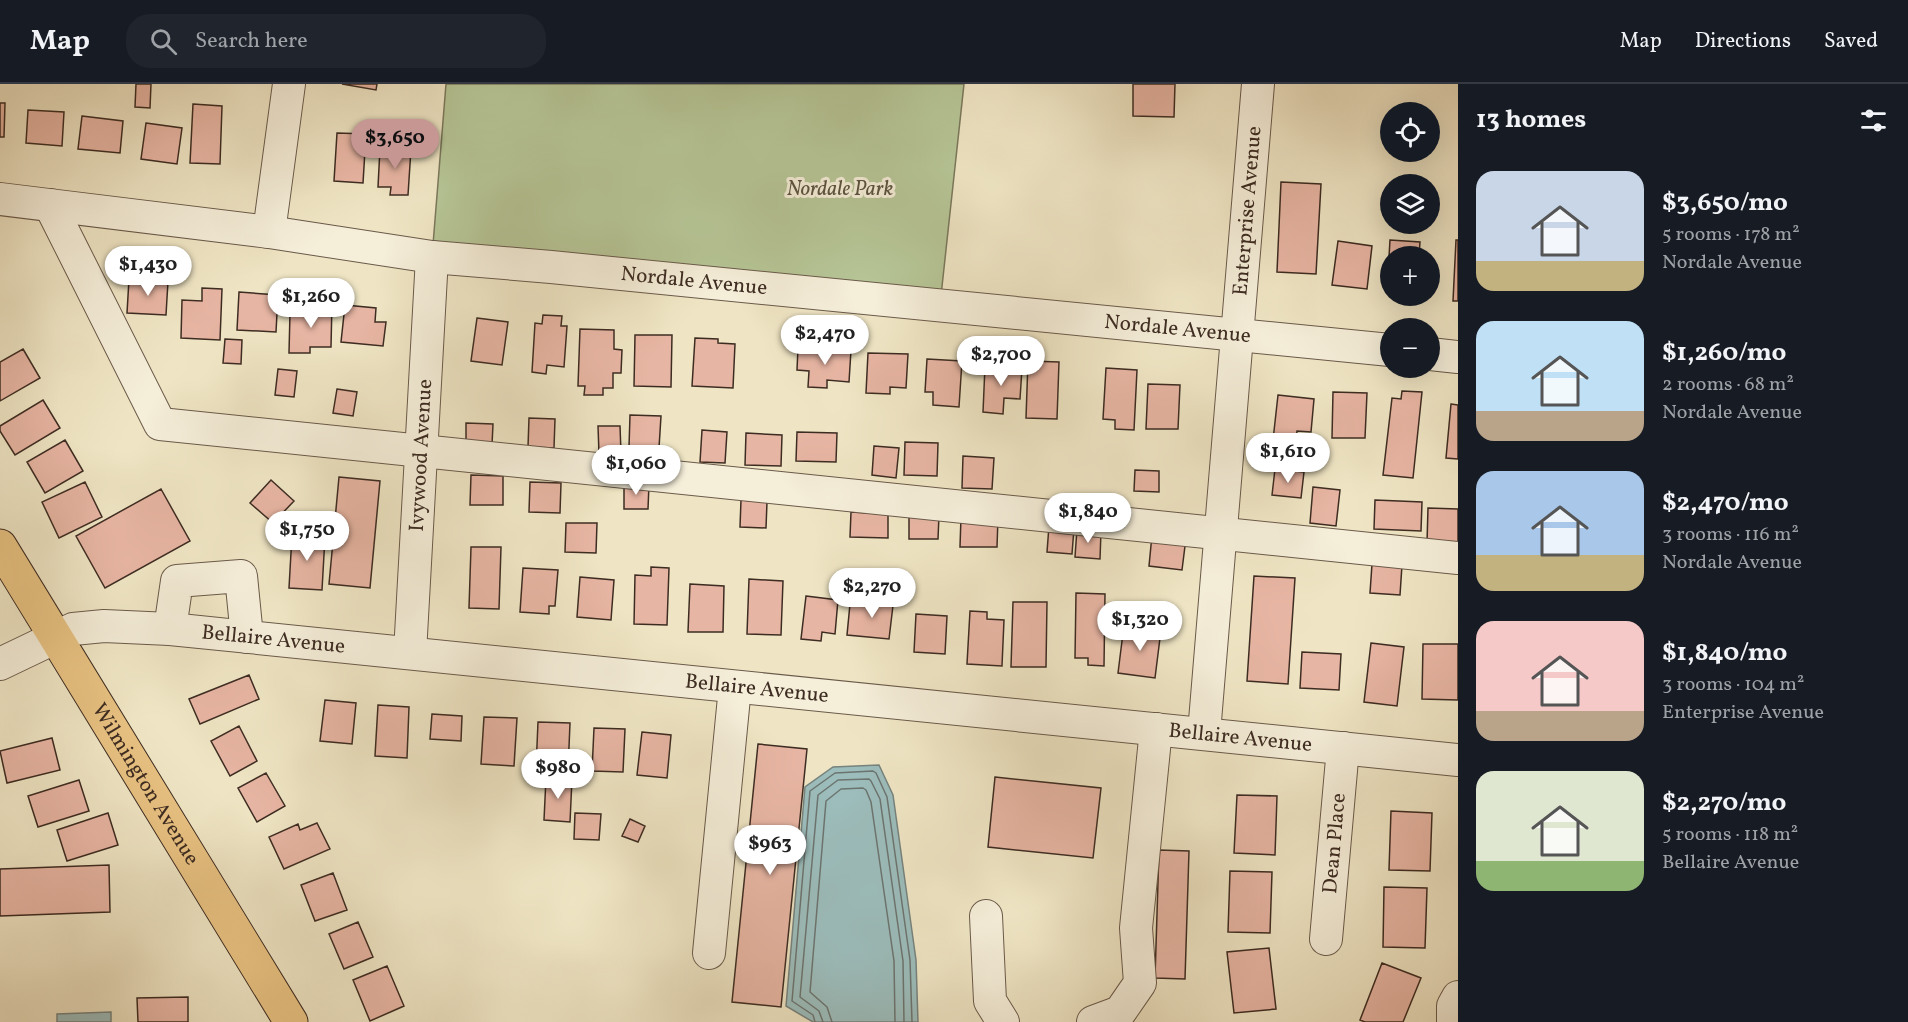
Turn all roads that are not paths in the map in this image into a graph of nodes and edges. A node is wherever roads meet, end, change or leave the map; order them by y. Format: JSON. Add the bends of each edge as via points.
{"nodes":[{"id":1,"x":289,"y":84,"type":"edge"},
{"id":2,"x":1258,"y":84,"type":"edge"},
{"id":3,"x":0,"y":199,"type":"edge"},
{"id":4,"x":50,"y":205,"type":"junction"},
{"id":5,"x":269,"y":232,"type":"junction"},
{"id":6,"x":432,"y":257,"type":"junction"},
{"id":7,"x":1237,"y":334,"type":"junction"},
{"id":8,"x":1380,"y":349,"type":"edge"},
{"id":9,"x":1440,"y":355,"type":"edge"},
{"id":10,"x":1458,"y":357,"type":"edge"},
{"id":11,"x":422,"y":451,"type":"junction"},
{"id":12,"x":1221,"y":533,"type":"junction"},
{"id":13,"x":0,"y":546,"type":"edge"},
{"id":14,"x":1458,"y":558,"type":"edge"},
{"id":15,"x":170,"y":629,"type":"junction"},
{"id":16,"x":56,"y":637,"type":"junction"},
{"id":17,"x":248,"y":637,"type":"junction"},
{"id":18,"x":410,"y":653,"type":"junction"},
{"id":19,"x":0,"y":664,"type":"edge"},
{"id":20,"x":735,"y":687,"type":"junction"},
{"id":21,"x":1156,"y":729,"type":"junction"},
{"id":22,"x":1204,"y":733,"type":"junction"},
{"id":23,"x":1343,"y":748,"type":"junction"},
{"id":24,"x":1458,"y":760,"type":"edge"},
{"id":25,"x":986,"y":916,"type":"dead end"},
{"id":26,"x":1326,"y":939,"type":"dead end"},
{"id":27,"x":709,"y":953,"type":"dead end"},
{"id":28,"x":1458,"y":997,"type":"edge"},
{"id":29,"x":291,"y":1022,"type":"edge"},
{"id":30,"x":1003,"y":1022,"type":"edge"},
{"id":31,"x":1093,"y":1022,"type":"edge"},
{"id":32,"x":1453,"y":1022,"type":"edge"}],
"edges":[{"from":1,"to":5,"type":"street"},
{"from":2,"to":7,"type":"street","name":"Enterprise Avenue"},
{"from":3,"to":4,"type":"street","name":"Nordale Avenue"},
{"from":4,"to":5,"type":"street","name":"Nordale Avenue"},
{"from":4,"to":11,"type":"street","via":[[160,424]]},
{"from":5,"to":6,"type":"street","name":"Nordale Avenue"},
{"from":6,"to":7,"type":"street","name":"Nordale Avenue"},
{"from":6,"to":11,"type":"street","name":"Ivywood Avenue"},
{"from":7,"to":8,"type":"street","name":"Nordale Avenue"},
{"from":7,"to":12,"type":"street","name":"Enterprise Avenue"},
{"from":9,"to":10,"type":"street"},
{"from":11,"to":12,"type":"street"},
{"from":11,"to":18,"type":"street","name":"Ivywood Avenue"},
{"from":12,"to":14,"type":"street"},
{"from":12,"to":22,"type":"street","name":"Enterprise Avenue"},
{"from":13,"to":16,"type":"main road","name":"Wilmington Avenue"},
{"from":15,"to":16,"type":"street","name":"Bellaire Avenue","via":[[104,626],[73,629]]},
{"from":15,"to":17,"type":"street","name":"Bellaire Avenue"},
{"from":15,"to":17,"type":"street","via":[[177,581],[241,576]]},
{"from":16,"to":19,"type":"street","name":"Bellaire Avenue"},
{"from":16,"to":29,"type":"main road","name":"Wilmington Avenue"},
{"from":17,"to":18,"type":"street","name":"Bellaire Avenue"},
{"from":18,"to":20,"type":"street","name":"Bellaire Avenue"},
{"from":20,"to":21,"type":"street","name":"Bellaire Avenue"},
{"from":20,"to":27,"type":"street"},
{"from":21,"to":22,"type":"street","name":"Bellaire Avenue"},
{"from":21,"to":31,"type":"street","via":[[1137,928],[1140,983],[1120,1012]]},
{"from":22,"to":23,"type":"street","name":"Bellaire Avenue"},
{"from":23,"to":24,"type":"street","name":"Bellaire Avenue"},
{"from":23,"to":26,"type":"street","name":"Dean Place"},
{"from":25,"to":30,"type":"street","via":[[990,1001]]},
{"from":28,"to":32,"type":"street","via":[[1453,1006]]}]}
